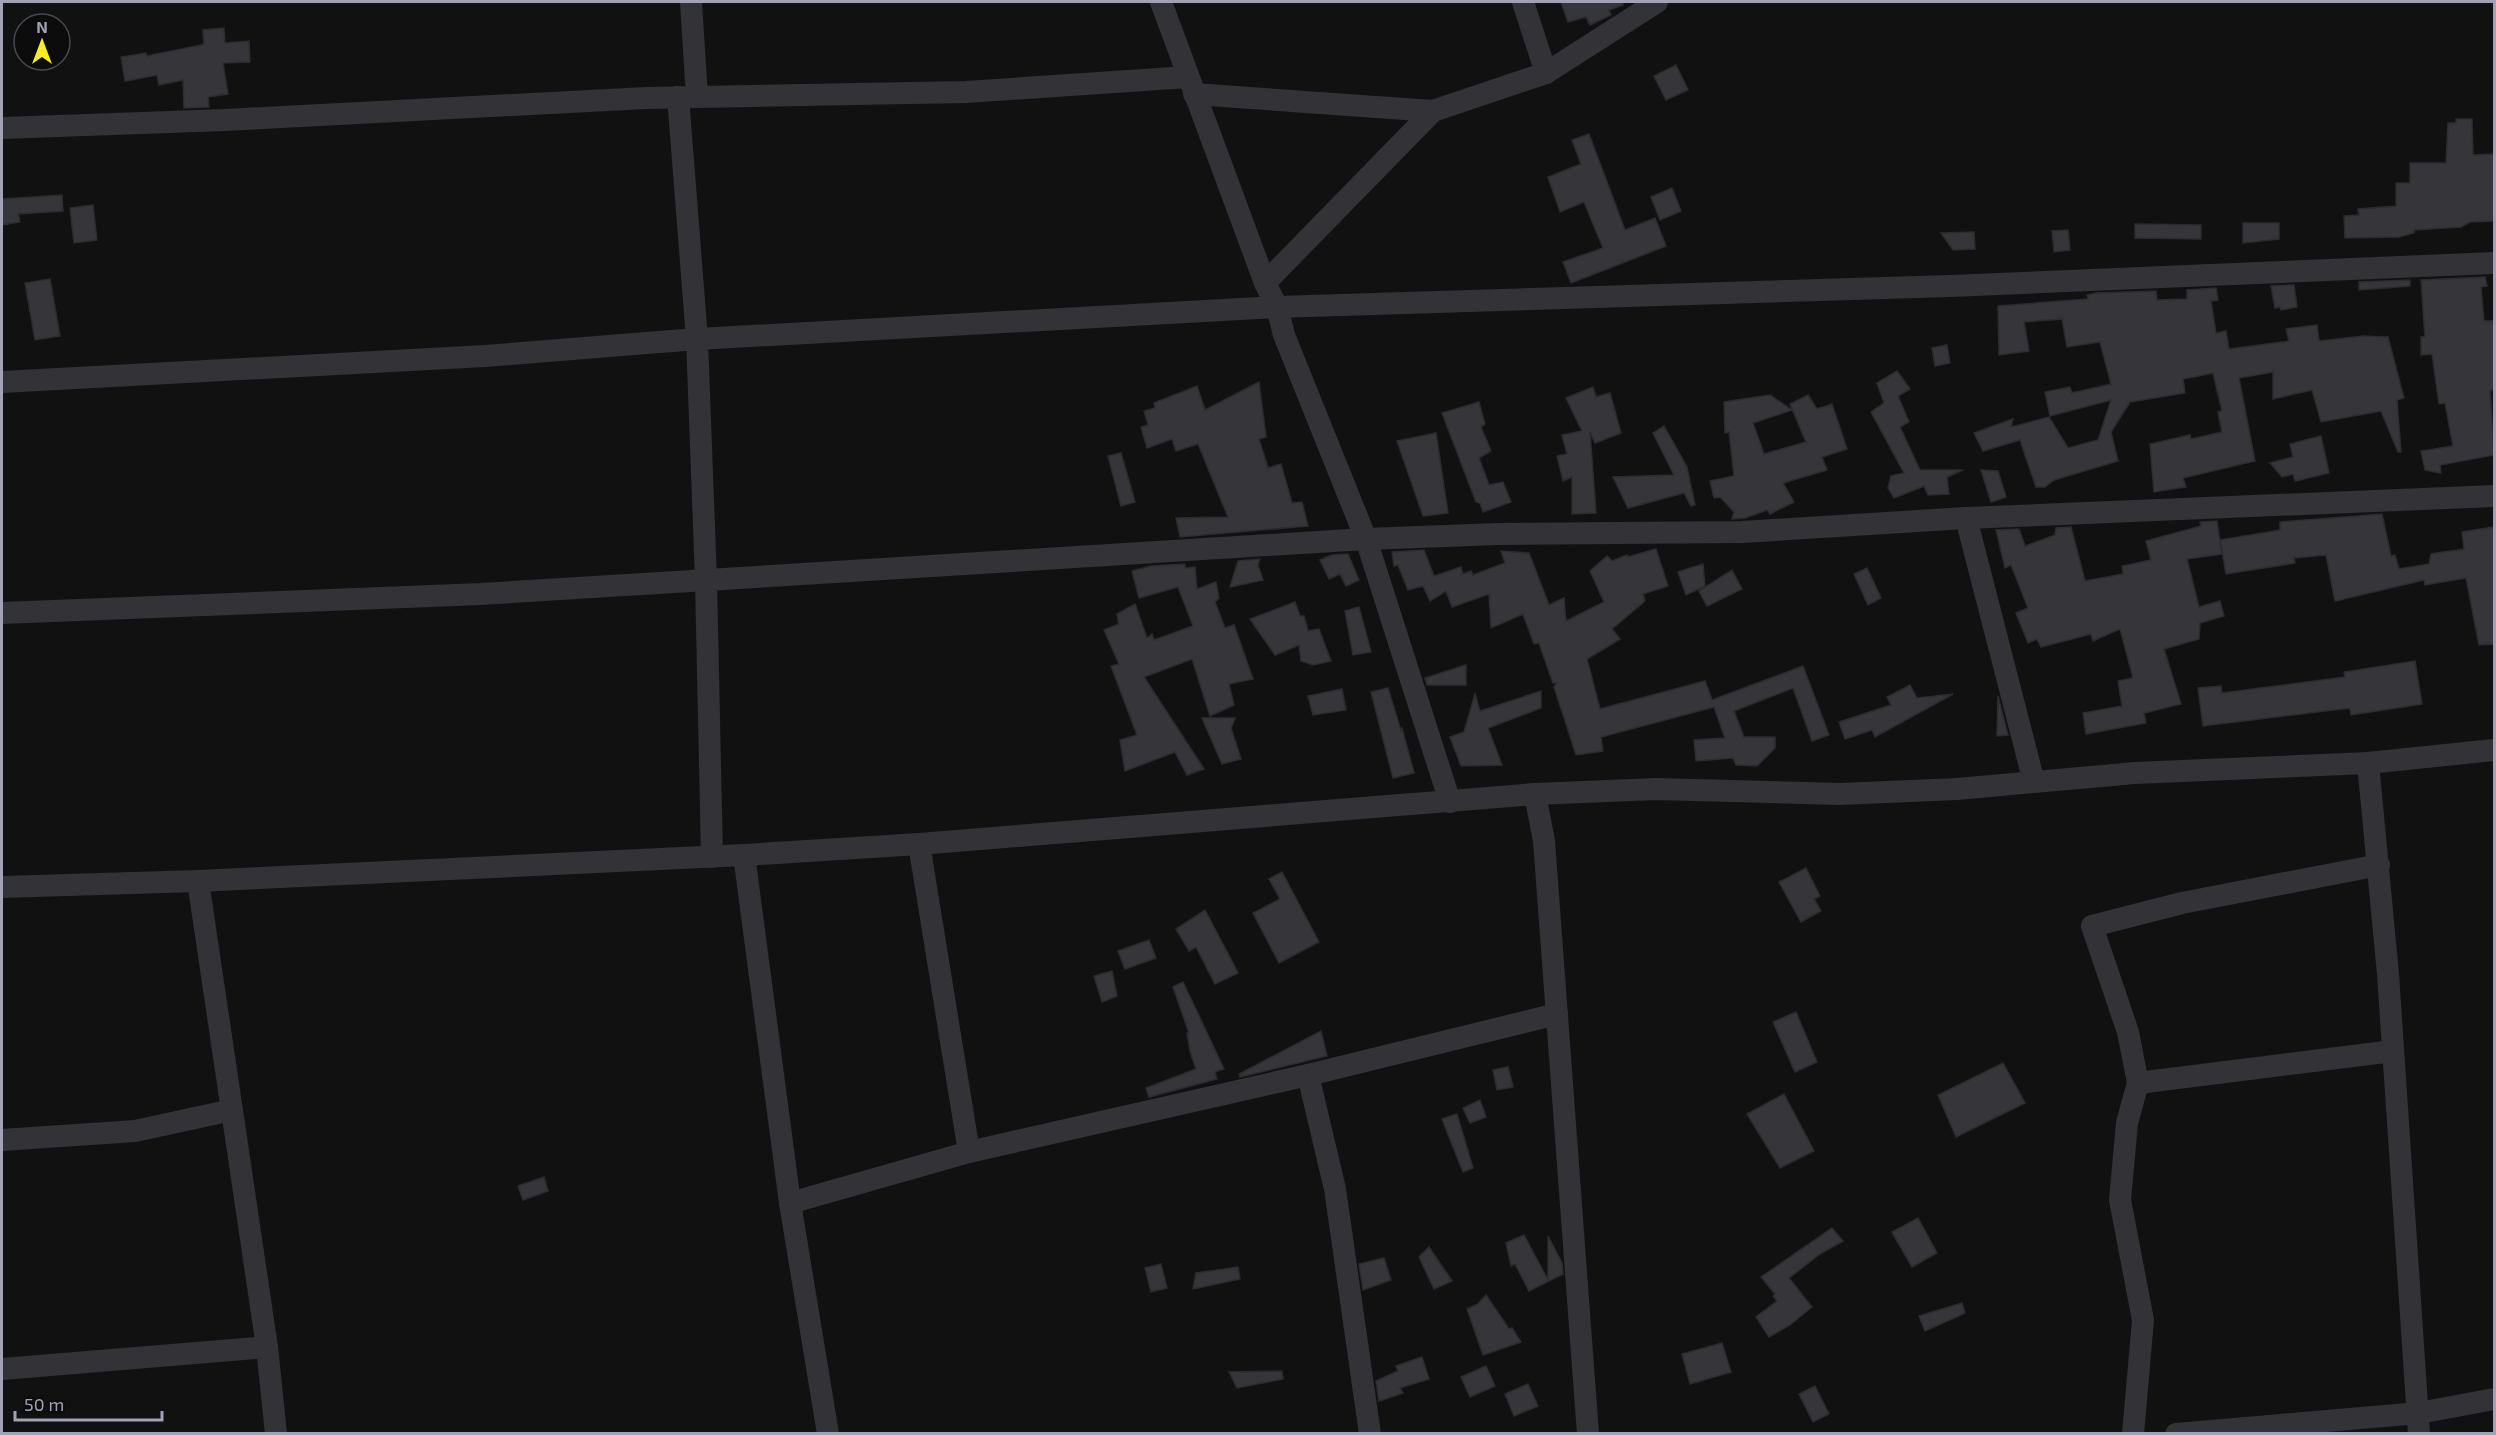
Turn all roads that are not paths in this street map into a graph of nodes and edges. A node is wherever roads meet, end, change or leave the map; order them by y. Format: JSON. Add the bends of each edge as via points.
{"nodes":[{"id":1,"x":691,"y":2,"type":"edge"},
{"id":2,"x":1161,"y":2,"type":"edge"},
{"id":3,"x":1523,"y":2,"type":"edge"},
{"id":4,"x":1657,"y":2,"type":"edge"},
{"id":5,"x":1546,"y":73,"type":"junction"},
{"id":6,"x":1191,"y":86,"type":"junction"},
{"id":7,"x":688,"y":97,"type":"junction"},
{"id":8,"x":1433,"y":111,"type":"junction"},
{"id":9,"x":2,"y":128,"type":"edge"},
{"id":10,"x":2494,"y":263,"type":"edge"},
{"id":11,"x":1265,"y":283,"type":"junction"},
{"id":12,"x":1277,"y":307,"type":"junction"},
{"id":13,"x":697,"y":339,"type":"junction"},
{"id":14,"x":2,"y":382,"type":"edge"},
{"id":15,"x":2494,"y":496,"type":"edge"},
{"id":16,"x":1966,"y":518,"type":"junction"},
{"id":17,"x":1366,"y":539,"type":"junction"},
{"id":18,"x":706,"y":580,"type":"junction"},
{"id":19,"x":2,"y":613,"type":"edge"},
{"id":20,"x":2494,"y":750,"type":"edge"},
{"id":21,"x":2368,"y":762,"type":"junction"},
{"id":22,"x":2034,"y":782,"type":"junction"},
{"id":23,"x":1535,"y":794,"type":"junction"},
{"id":24,"x":1449,"y":802,"type":"junction"},
{"id":25,"x":919,"y":844,"type":"junction"},
{"id":26,"x":744,"y":855,"type":"junction"},
{"id":27,"x":712,"y":857,"type":"junction"},
{"id":28,"x":2379,"y":865,"type":"junction"},
{"id":29,"x":198,"y":881,"type":"junction"},
{"id":30,"x":2,"y":887,"type":"edge"},
{"id":31,"x":1557,"y":1014,"type":"junction"},
{"id":32,"x":2393,"y":1051,"type":"junction"},
{"id":33,"x":1308,"y":1075,"type":"junction"},
{"id":34,"x":2138,"y":1083,"type":"junction"},
{"id":35,"x":232,"y":1110,"type":"junction"},
{"id":36,"x":2,"y":1140,"type":"edge"},
{"id":37,"x":969,"y":1152,"type":"junction"},
{"id":38,"x":790,"y":1203,"type":"junction"},
{"id":39,"x":267,"y":1347,"type":"junction"},
{"id":40,"x":2,"y":1370,"type":"edge"},
{"id":41,"x":2494,"y":1399,"type":"edge"},
{"id":42,"x":2419,"y":1423,"type":"edge"},
{"id":43,"x":276,"y":1434,"type":"edge"},
{"id":44,"x":828,"y":1434,"type":"edge"},
{"id":45,"x":1370,"y":1434,"type":"edge"},
{"id":46,"x":1588,"y":1434,"type":"edge"},
{"id":47,"x":2133,"y":1434,"type":"edge"},
{"id":48,"x":2176,"y":1434,"type":"edge"}],
"edges":[{"from":1,"to":7,"type":"street"},
{"from":2,"to":6,"type":"street"},
{"from":3,"to":5,"type":"street"},
{"from":4,"to":5,"type":"street"},
{"from":5,"to":8,"type":"street"},
{"from":6,"to":7,"type":"street"},
{"from":6,"to":8,"type":"street"},
{"from":6,"to":11,"type":"street"},
{"from":7,"to":9,"type":"street"},
{"from":7,"to":13,"type":"street"},
{"from":8,"to":11,"type":"street"},
{"from":10,"to":12,"type":"street","via":[[1926,287]]},
{"from":11,"to":12,"type":"street"},
{"from":12,"to":13,"type":"street"},
{"from":12,"to":17,"type":"street","via":[[1284,336]]},
{"from":13,"to":14,"type":"street","via":[[485,356]]},
{"from":13,"to":18,"type":"street"},
{"from":15,"to":16,"type":"street"},
{"from":16,"to":17,"type":"street","via":[[1742,532]]},
{"from":16,"to":22,"type":"street"},
{"from":17,"to":18,"type":"street"},
{"from":17,"to":24,"type":"street"},
{"from":18,"to":19,"type":"street","via":[[481,594]]},
{"from":18,"to":27,"type":"street"},
{"from":20,"to":21,"type":"street"},
{"from":21,"to":22,"type":"street"},
{"from":21,"to":28,"type":"street"},
{"from":22,"to":23,"type":"street","via":[[1840,794],[1656,789]]},
{"from":23,"to":24,"type":"street"},
{"from":23,"to":31,"type":"street","via":[[1544,841]]},
{"from":24,"to":25,"type":"street"},
{"from":25,"to":26,"type":"street"},
{"from":25,"to":37,"type":"street"},
{"from":26,"to":27,"type":"street"},
{"from":26,"to":38,"type":"street"},
{"from":27,"to":29,"type":"street"},
{"from":28,"to":32,"type":"street"},
{"from":28,"to":34,"type":"street","via":[[2182,903],[2092,926],[2128,1032]]},
{"from":29,"to":30,"type":"street"},
{"from":29,"to":35,"type":"street"},
{"from":31,"to":33,"type":"street"},
{"from":31,"to":46,"type":"street"},
{"from":32,"to":34,"type":"street"},
{"from":32,"to":42,"type":"street"},
{"from":33,"to":37,"type":"street"},
{"from":33,"to":45,"type":"street","via":[[1335,1189]]},
{"from":34,"to":47,"type":"street","via":[[2127,1123],[2120,1200],[2143,1320]]},
{"from":35,"to":36,"type":"street","via":[[135,1131]]},
{"from":35,"to":39,"type":"street"},
{"from":37,"to":38,"type":"street"},
{"from":38,"to":44,"type":"street"},
{"from":39,"to":40,"type":"street"},
{"from":39,"to":43,"type":"street"},
{"from":41,"to":42,"type":"street"},
{"from":42,"to":48,"type":"street"}]}
